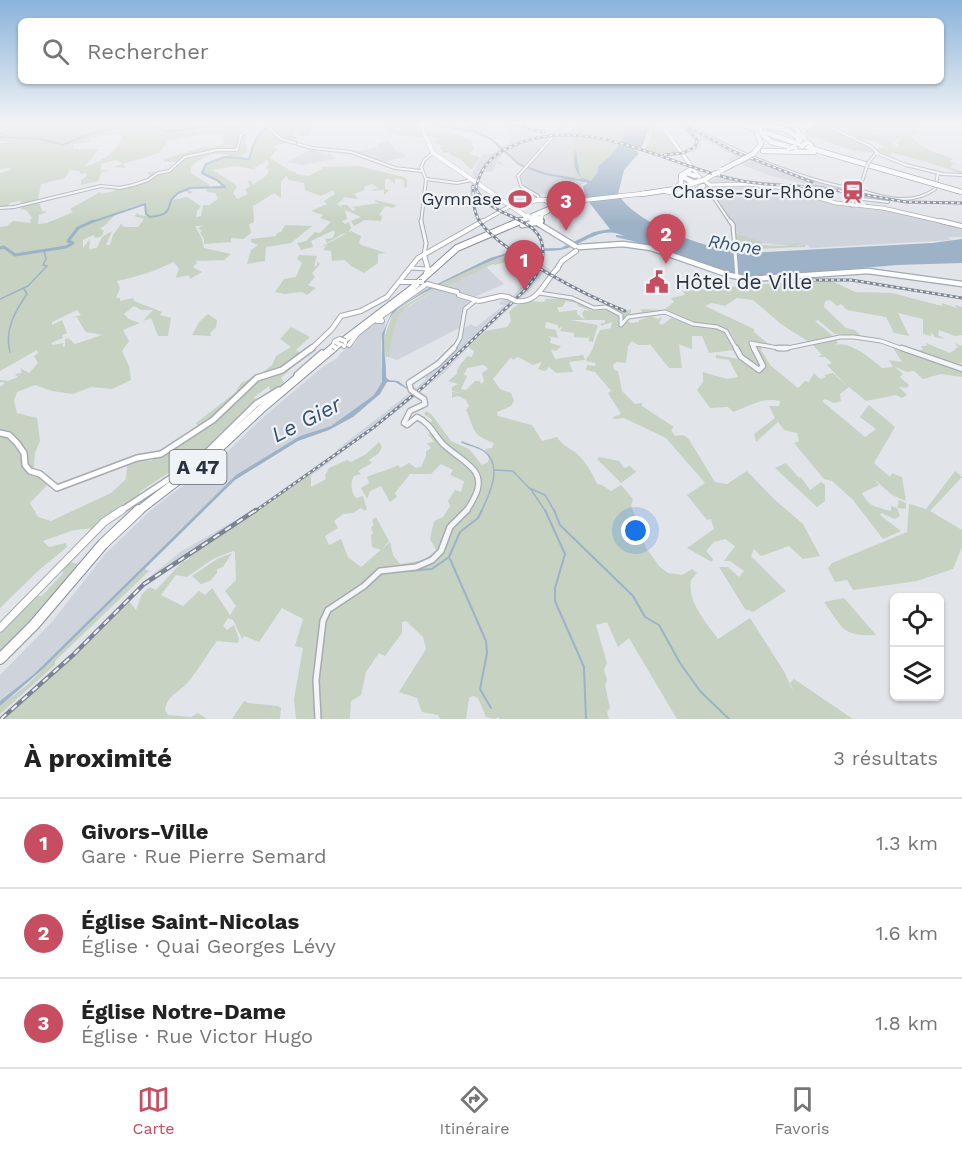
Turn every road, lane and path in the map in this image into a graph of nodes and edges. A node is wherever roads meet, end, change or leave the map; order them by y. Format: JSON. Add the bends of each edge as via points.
{"nodes":[{"id":1,"x":187,"y":157,"type":"edge"},
{"id":2,"x":364,"y":157,"type":"edge"},
{"id":3,"x":428,"y":157,"type":"edge"},
{"id":4,"x":438,"y":157,"type":"edge"},
{"id":5,"x":536,"y":157,"type":"edge"},
{"id":6,"x":685,"y":157,"type":"edge"},
{"id":7,"x":748,"y":157,"type":"edge"},
{"id":8,"x":751,"y":157,"type":"edge"},
{"id":9,"x":838,"y":157,"type":"edge"},
{"id":10,"x":842,"y":157,"type":"edge"},
{"id":11,"x":843,"y":157,"type":"edge"},
{"id":12,"x":844,"y":157,"type":"edge"},
{"id":13,"x":872,"y":157,"type":"edge"},
{"id":14,"x":884,"y":157,"type":"edge"},
{"id":15,"x":850,"y":159,"type":"junction"},
{"id":16,"x":866,"y":164,"type":"junction"},
{"id":17,"x":421,"y":170,"type":"junction"},
{"id":18,"x":939,"y":173,"type":"junction"},
{"id":19,"x":962,"y":175,"type":"edge"},
{"id":20,"x":426,"y":180,"type":"junction"},
{"id":21,"x":472,"y":180,"type":"junction"},
{"id":22,"x":702,"y":180,"type":"junction"},
{"id":23,"x":691,"y":184,"type":"junction"},
{"id":24,"x":934,"y":184,"type":"junction"},
{"id":25,"x":675,"y":188,"type":"junction"},
{"id":26,"x":861,"y":190,"type":"junction"},
{"id":27,"x":962,"y":191,"type":"edge"},
{"id":28,"x":642,"y":194,"type":"junction"},
{"id":29,"x":626,"y":195,"type":"junction"},
{"id":30,"x":540,"y":200,"type":"junction"},
{"id":31,"x":888,"y":200,"type":"junction"},
{"id":32,"x":532,"y":202,"type":"joint"},
{"id":33,"x":562,"y":204,"type":"junction"},
{"id":34,"x":508,"y":205,"type":"junction"},
{"id":35,"x":853,"y":206,"type":"junction"},
{"id":36,"x":0,"y":208,"type":"edge"},
{"id":37,"x":872,"y":208,"type":"junction"},
{"id":38,"x":882,"y":208,"type":"junction"},
{"id":39,"x":547,"y":210,"type":"junction"},
{"id":40,"x":528,"y":217,"type":"junction"},
{"id":41,"x":509,"y":224,"type":"joint"},
{"id":42,"x":962,"y":226,"type":"edge"},
{"id":43,"x":495,"y":232,"type":"junction"},
{"id":44,"x":576,"y":247,"type":"junction"},
{"id":45,"x":734,"y":250,"type":"joint"},
{"id":46,"x":424,"y":255,"type":"junction"},
{"id":47,"x":410,"y":268,"type":"junction"},
{"id":48,"x":429,"y":269,"type":"junction"},
{"id":49,"x":737,"y":276,"type":"junction"},
{"id":50,"x":400,"y":282,"type":"junction"},
{"id":51,"x":423,"y":283,"type":"junction"},
{"id":52,"x":962,"y":284,"type":"edge"},
{"id":53,"x":539,"y":293,"type":"junction"},
{"id":54,"x":476,"y":300,"type":"junction"},
{"id":55,"x":379,"y":317,"type":"junction"},
{"id":56,"x":339,"y":344,"type":"junction"},
{"id":57,"x":962,"y":369,"type":"edge"},
{"id":58,"x":0,"y":433,"type":"edge"},
{"id":59,"x":0,"y":628,"type":"edge"},
{"id":60,"x":0,"y":661,"type":"edge"},
{"id":61,"x":318,"y":719,"type":"edge"}],
"edges":[{"from":1,"to":36,"type":"street","via":[[169,171],[133,185],[101,186]]},
{"from":2,"to":17,"type":"street","via":[[393,167]]},
{"from":3,"to":17,"type":"street"},
{"from":4,"to":21,"type":"main road"},
{"from":5,"to":30,"type":"street","via":[[518,176],[521,186]]},
{"from":6,"to":22,"type":"main road"},
{"from":7,"to":22,"type":"highway","number":"A 47","bridge":true},
{"from":8,"to":26,"type":"street","via":[[809,178]]},
{"from":9,"to":16,"type":"highway"},
{"from":10,"to":15,"type":"highway"},
{"from":11,"to":16,"type":"highway"},
{"from":12,"to":15,"type":"highway"},
{"from":13,"to":16,"type":"street"},
{"from":14,"to":18,"type":"street"},
{"from":15,"to":24,"type":"highway"},
{"from":16,"to":24,"type":"highway"},
{"from":16,"to":26,"type":"street"},
{"from":17,"to":20,"type":"street"},
{"from":18,"to":19,"type":"street"},
{"from":18,"to":31,"type":"street","via":[[935,188],[924,197]]},
{"from":20,"to":21,"type":"street"},
{"from":20,"to":46,"type":"street","via":[[421,227],[426,243]]},
{"from":21,"to":34,"type":"main road"},
{"from":22,"to":23,"type":"highway","number":"A 47"},
{"from":22,"to":23,"type":"highway","via":[[690,195],[680,192]]},
{"from":22,"to":25,"type":"highway","number":"A 47"},
{"from":22,"to":25,"type":"highway","via":[[685,173]]},
{"from":22,"to":28,"type":"highway","via":[[689,195],[668,191]]},
{"from":22,"to":35,"type":"main road","via":[[779,187]]},
{"from":22,"to":45,"type":"street","via":[[732,224]]},
{"from":23,"to":28,"type":"highway","number":"A 47"},
{"from":24,"to":27,"type":"highway","bridge":true},
{"from":25,"to":29,"type":"highway","number":"A 47"},
{"from":26,"to":31,"type":"street"},
{"from":28,"to":29,"type":"highway","number":"A 47"},
{"from":29,"to":33,"type":"highway","number":"A 47"},
{"from":30,"to":32,"type":"main road"},
{"from":30,"to":33,"type":"highway"},
{"from":30,"to":39,"type":"highway","via":[[549,205]]},
{"from":31,"to":35,"type":"street","via":[[854,198]]},
{"from":31,"to":38,"type":"street"},
{"from":32,"to":40,"type":"main road"},
{"from":33,"to":39,"type":"highway","number":"A 47"},
{"from":33,"to":40,"type":"highway","number":"A 47"},
{"from":33,"to":40,"type":"highway"},
{"from":34,"to":40,"type":"main road"},
{"from":34,"to":46,"type":"main road"},
{"from":35,"to":37,"type":"main road"},
{"from":35,"to":37,"type":"main road"},
{"from":37,"to":38,"type":"main road"},
{"from":38,"to":42,"type":"main road"},
{"from":39,"to":43,"type":"highway","number":"A 47"},
{"from":40,"to":41,"type":"main road"},
{"from":40,"to":43,"type":"highway","number":"A 47"},
{"from":40,"to":44,"type":"main road"},
{"from":41,"to":43,"type":"highway"},
{"from":43,"to":55,"type":"highway","number":"A 47","via":[[453,251]]},
{"from":44,"to":49,"type":"main road","via":[[636,245]]},
{"from":44,"to":53,"type":"main road","via":[[548,277]]},
{"from":45,"to":49,"type":"street"},
{"from":46,"to":47,"type":"main road"},
{"from":46,"to":48,"type":"main road"},
{"from":47,"to":48,"type":"street"},
{"from":47,"to":50,"type":"main road"},
{"from":48,"to":51,"type":"main road"},
{"from":49,"to":52,"type":"main road","via":[[754,279],[876,271]]},
{"from":50,"to":51,"type":"main road"},
{"from":50,"to":58,"type":"main road","via":[[387,297],[341,316],[309,351],[278,372],[257,378],[213,420],[160,454],[137,458],[57,488],[30,471],[17,443]]},
{"from":51,"to":54,"type":"main road"},
{"from":51,"to":55,"type":"main road"},
{"from":53,"to":54,"type":"main road","bridge":true,"via":[[526,301],[508,297]]},
{"from":53,"to":57,"type":"street","via":[[613,310],[621,316],[622,325],[628,317],[665,312],[699,325],[717,327],[729,333],[741,357],[759,370],[763,368],[751,343],[781,349],[847,336],[881,341]]},
{"from":54,"to":61,"type":"street","bridge":true,"via":[[465,309],[456,346],[429,372],[410,383],[411,390],[425,404],[410,412],[404,423],[407,425],[417,417],[426,421],[443,444],[466,462],[480,486],[432,560],[414,567],[380,571],[328,610],[323,621],[316,680]]},
{"from":55,"to":56,"type":"highway"},
{"from":55,"to":56,"type":"main road"},
{"from":55,"to":60,"type":"highway","number":"A 47","via":[[353,331],[219,449],[127,520]]},
{"from":56,"to":59,"type":"main road","via":[[256,404],[201,458],[104,522]]}]}
